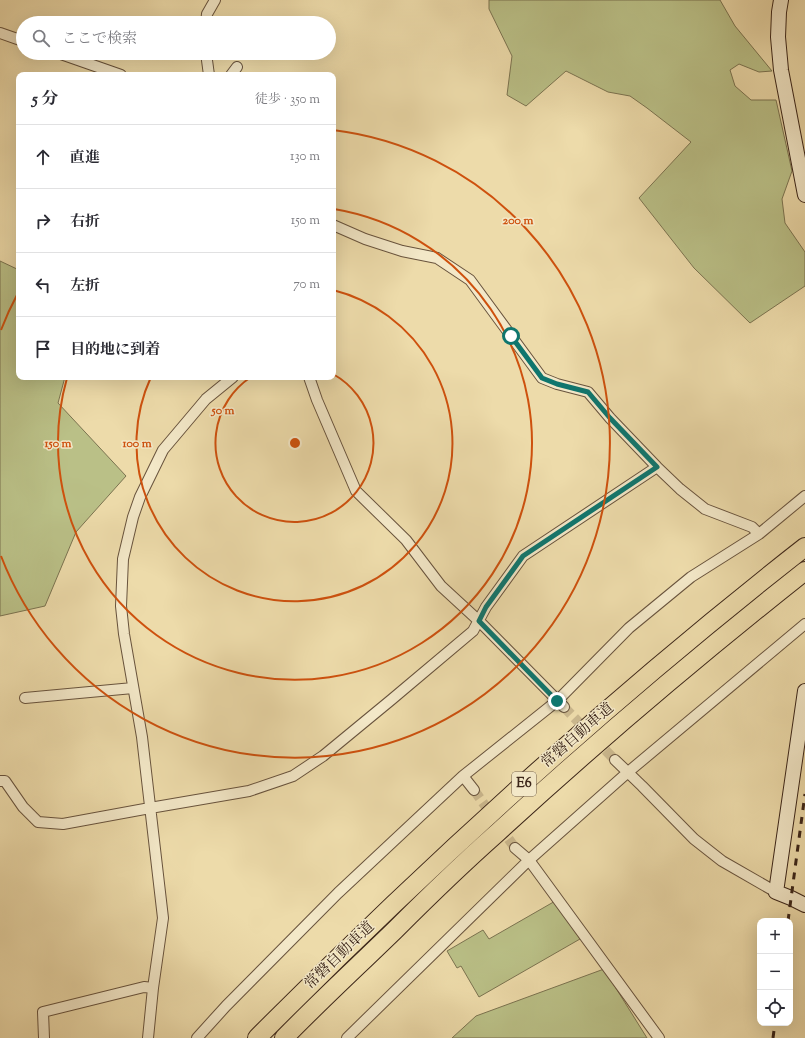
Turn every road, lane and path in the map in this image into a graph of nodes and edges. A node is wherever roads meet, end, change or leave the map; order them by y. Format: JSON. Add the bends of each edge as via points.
{"nodes":[{"id":1,"x":215,"y":0,"type":"edge"},
{"id":2,"x":781,"y":0,"type":"edge"},
{"id":3,"x":208,"y":16,"type":"edge"},
{"id":4,"x":0,"y":33,"type":"edge"},
{"id":5,"x":16,"y":39,"type":"edge"},
{"id":6,"x":78,"y":60,"type":"edge"},
{"id":7,"x":207,"y":60,"type":"edge"},
{"id":8,"x":112,"y":72,"type":"edge"},
{"id":9,"x":209,"y":72,"type":"edge"},
{"id":10,"x":805,"y":195,"type":"edge"},
{"id":11,"x":336,"y":226,"type":"edge"},
{"id":12,"x":228,"y":380,"type":"edge"},
{"id":13,"x":310,"y":380,"type":"edge"},
{"id":14,"x":657,"y":467,"type":"junction"},
{"id":15,"x":805,"y":496,"type":"edge"},
{"id":16,"x":759,"y":534,"type":"junction"},
{"id":17,"x":805,"y":547,"type":"edge"},
{"id":18,"x":805,"y":571,"type":"edge"},
{"id":19,"x":479,"y":621,"type":"junction"},
{"id":20,"x":805,"y":624,"type":"edge"},
{"id":21,"x":133,"y":688,"type":"junction"},
{"id":22,"x":805,"y":691,"type":"edge"},
{"id":23,"x":25,"y":698,"type":"dead end"},
{"id":24,"x":560,"y":704,"type":"junction"},
{"id":25,"x":615,"y":760,"type":"tunnel mouth"},
{"id":26,"x":627,"y":773,"type":"junction"},
{"id":27,"x":463,"y":776,"type":"junction"},
{"id":28,"x":0,"y":781,"type":"edge"},
{"id":29,"x":474,"y":790,"type":"tunnel mouth"},
{"id":30,"x":150,"y":808,"type":"junction"},
{"id":31,"x":515,"y":848,"type":"tunnel mouth"},
{"id":32,"x":529,"y":860,"type":"junction"},
{"id":33,"x":776,"y":892,"type":"junction"},
{"id":34,"x":805,"y":906,"type":"edge"},
{"id":35,"x":153,"y":988,"type":"junction"},
{"id":36,"x":44,"y":1038,"type":"edge"},
{"id":37,"x":148,"y":1038,"type":"edge"},
{"id":38,"x":197,"y":1038,"type":"edge"},
{"id":39,"x":257,"y":1038,"type":"edge"},
{"id":40,"x":284,"y":1038,"type":"edge"},
{"id":41,"x":347,"y":1038,"type":"edge"},
{"id":42,"x":659,"y":1038,"type":"edge"}],
"edges":[{"from":1,"to":3,"type":"street"},
{"from":2,"to":10,"type":"street","via":[[778,37],[781,70]]},
{"from":4,"to":5,"type":"street"},
{"from":6,"to":8,"type":"street"},
{"from":7,"to":9,"type":"street"},
{"from":11,"to":14,"type":"street","via":[[402,251],[437,258],[470,280],[542,378],[588,392]]},
{"from":12,"to":21,"type":"street","via":[[206,399],[163,450],[133,517],[123,559],[121,606]]},
{"from":13,"to":19,"type":"street","via":[[356,491],[406,540],[441,586]]},
{"from":14,"to":16,"type":"street","via":[[705,508],[752,526]]},
{"from":14,"to":19,"type":"street","via":[[523,556],[486,607]]},
{"from":15,"to":16,"type":"street"},
{"from":16,"to":24,"type":"street","via":[[691,577],[629,628]]},
{"from":17,"to":39,"type":"highway","name":"常磐自動車道","number":"E6","via":[[578,735],[417,882]]},
{"from":18,"to":40,"type":"highway","name":"常磐自動車道","number":"E6","via":[[703,653],[496,833]]},
{"from":19,"to":24,"type":"street"},
{"from":19,"to":30,"type":"street","via":[[473,631],[391,700],[323,756],[293,776],[249,791]]},
{"from":20,"to":26,"type":"street"},
{"from":21,"to":23,"type":"street"},
{"from":21,"to":30,"type":"street","via":[[142,737]]},
{"from":22,"to":33,"type":"street"},
{"from":24,"to":27,"type":"street"},
{"from":25,"to":26,"type":"street"},
{"from":26,"to":32,"type":"street"},
{"from":26,"to":33,"type":"street","via":[[694,839],[722,861]]},
{"from":27,"to":29,"type":"street"},
{"from":27,"to":38,"type":"street","via":[[338,893]]},
{"from":28,"to":30,"type":"street","via":[[5,781],[23,807],[38,822],[64,824]]},
{"from":30,"to":35,"type":"street","via":[[163,918]]},
{"from":31,"to":32,"type":"street"},
{"from":32,"to":41,"type":"street"},
{"from":32,"to":42,"type":"street"},
{"from":33,"to":34,"type":"street"},
{"from":35,"to":36,"type":"street","via":[[144,987],[43,1012]]},
{"from":35,"to":37,"type":"street"}]}
